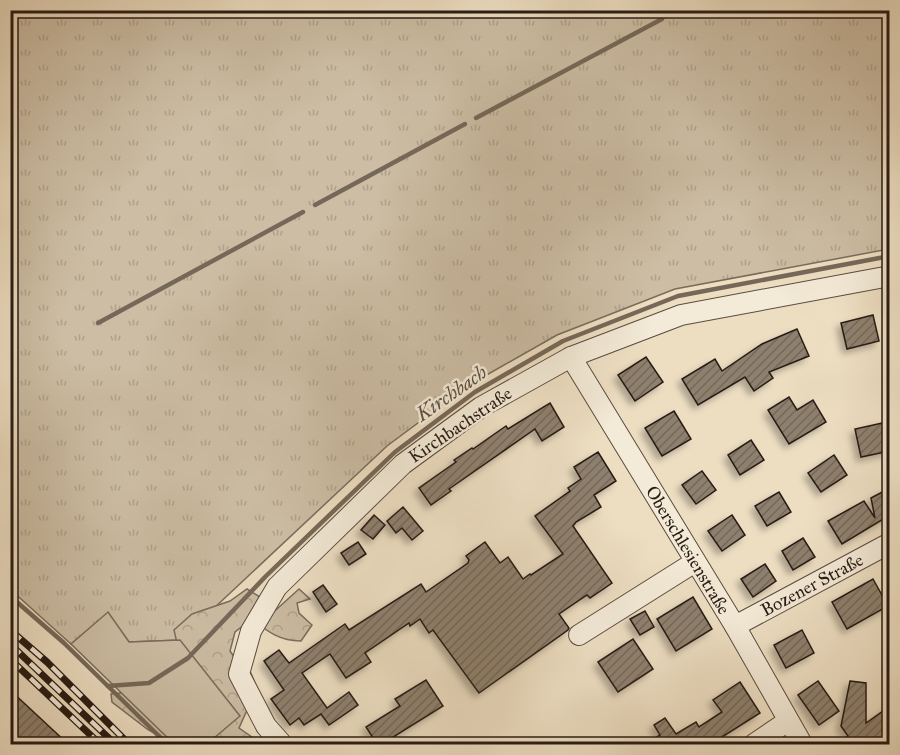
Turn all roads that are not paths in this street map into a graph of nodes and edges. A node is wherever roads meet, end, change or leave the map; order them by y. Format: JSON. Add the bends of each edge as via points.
{"nodes":[{"id":1,"x":888,"y":281,"type":"edge"},
{"id":2,"x":571,"y":357,"type":"junction"},
{"id":3,"x":890,"y":543,"type":"edge"},
{"id":4,"x":695,"y":562,"type":"junction"},
{"id":5,"x":735,"y":626,"type":"junction"},
{"id":6,"x":579,"y":634,"type":"dead end"},
{"id":7,"x":788,"y":720,"type":"junction"},
{"id":8,"x":282,"y":744,"type":"edge"},
{"id":9,"x":754,"y":744,"type":"edge"},
{"id":10,"x":802,"y":744,"type":"edge"}],
"edges":[{"from":1,"to":2,"type":"street","name":"Kirchbachstraße","via":[[681,315]]},
{"from":2,"to":4,"type":"street","name":"Oberschlesienstraße"},
{"from":2,"to":8,"type":"street","name":"Kirchbachstraße","via":[[481,407],[403,464],[277,587],[251,631],[239,674],[266,726]]},
{"from":3,"to":5,"type":"street","name":"Bozener Straße"},
{"from":4,"to":5,"type":"street","name":"Oberschlesienstraße"},
{"from":4,"to":6,"type":"street"},
{"from":5,"to":7,"type":"street","name":"Oberschlesienstraße"},
{"from":7,"to":9,"type":"street"},
{"from":7,"to":10,"type":"street","name":"Oberschlesienstraße"}]}
